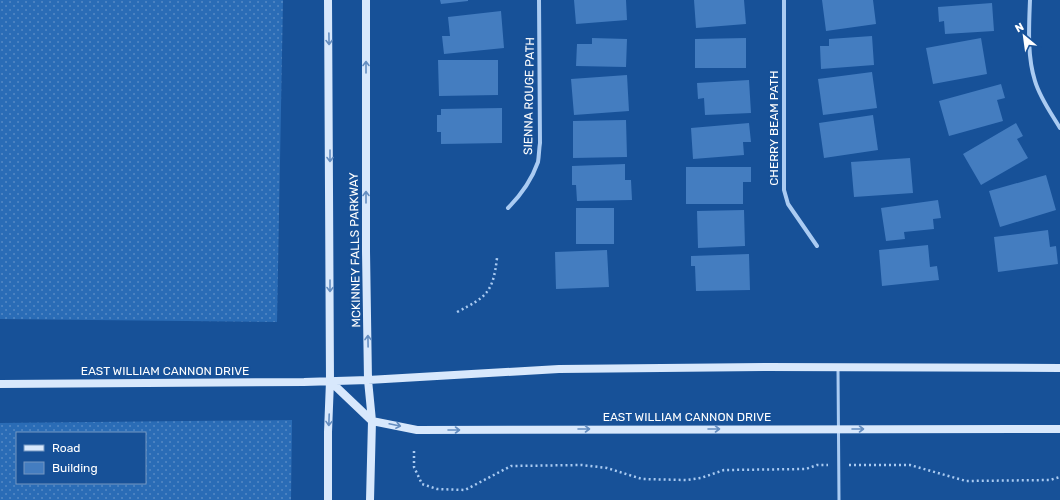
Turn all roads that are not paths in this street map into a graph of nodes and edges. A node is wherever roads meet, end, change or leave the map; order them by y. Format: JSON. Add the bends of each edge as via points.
{"nodes":[{"id":1,"x":328,"y":0,"type":"edge"},
{"id":2,"x":366,"y":0,"type":"edge"},
{"id":3,"x":539,"y":0,"type":"edge"},
{"id":4,"x":784,"y":0,"type":"edge"},
{"id":5,"x":1030,"y":0,"type":"edge"},
{"id":6,"x":1060,"y":128,"type":"edge"},
{"id":7,"x":508,"y":208,"type":"dead end"},
{"id":8,"x":817,"y":246,"type":"dead end"},
{"id":9,"x":838,"y":367,"type":"junction"},
{"id":10,"x":1060,"y":368,"type":"edge"},
{"id":11,"x":368,"y":380,"type":"junction"},
{"id":12,"x":330,"y":381,"type":"junction"},
{"id":13,"x":0,"y":384,"type":"edge"},
{"id":14,"x":372,"y":420,"type":"junction"},
{"id":15,"x":839,"y":429,"type":"junction"},
{"id":16,"x":1060,"y":429,"type":"edge"},
{"id":17,"x":328,"y":500,"type":"edge"},
{"id":18,"x":370,"y":500,"type":"edge"},
{"id":19,"x":839,"y":500,"type":"edge"}],
"edges":[{"from":1,"to":12,"type":"street","name":"MCKINNEY FALLS PARKWAY","one_way":true},
{"from":11,"to":2,"type":"street","name":"MCKINNEY FALLS PARKWAY","one_way":true},
{"from":3,"to":7,"type":"street","name":"SIENNA ROUGE PATH","via":[[538,161],[520,196]]},
{"from":4,"to":8,"type":"street","name":"CHERRY BEAM PATH","via":[[784,190],[788,204]]},
{"from":5,"to":6,"type":"street","via":[[1031,61],[1035,81]]},
{"from":9,"to":10,"type":"street","name":"EAST WILLIAM CANNON DRIVE"},
{"from":9,"to":11,"type":"street","name":"EAST WILLIAM CANNON DRIVE","via":[[559,369]]},
{"from":9,"to":15,"type":"lane"},
{"from":11,"to":12,"type":"street","name":"EAST WILLIAM CANNON DRIVE"},
{"from":11,"to":14,"type":"street","name":"MCKINNEY FALLS PARKWAY"},
{"from":12,"to":13,"type":"street","name":"EAST WILLIAM CANNON DRIVE"},
{"from":12,"to":14,"type":"street"},
{"from":12,"to":17,"type":"street","name":"MCKINNEY FALLS PARKWAY","one_way":true},
{"from":14,"to":15,"type":"street","name":"EAST WILLIAM CANNON DRIVE","one_way":true,"via":[[418,430]]},
{"from":14,"to":18,"type":"street","name":"MCKINNEY FALLS PARKWAY"},
{"from":15,"to":16,"type":"street","name":"EAST WILLIAM CANNON DRIVE","one_way":true},
{"from":15,"to":19,"type":"lane"}]}
